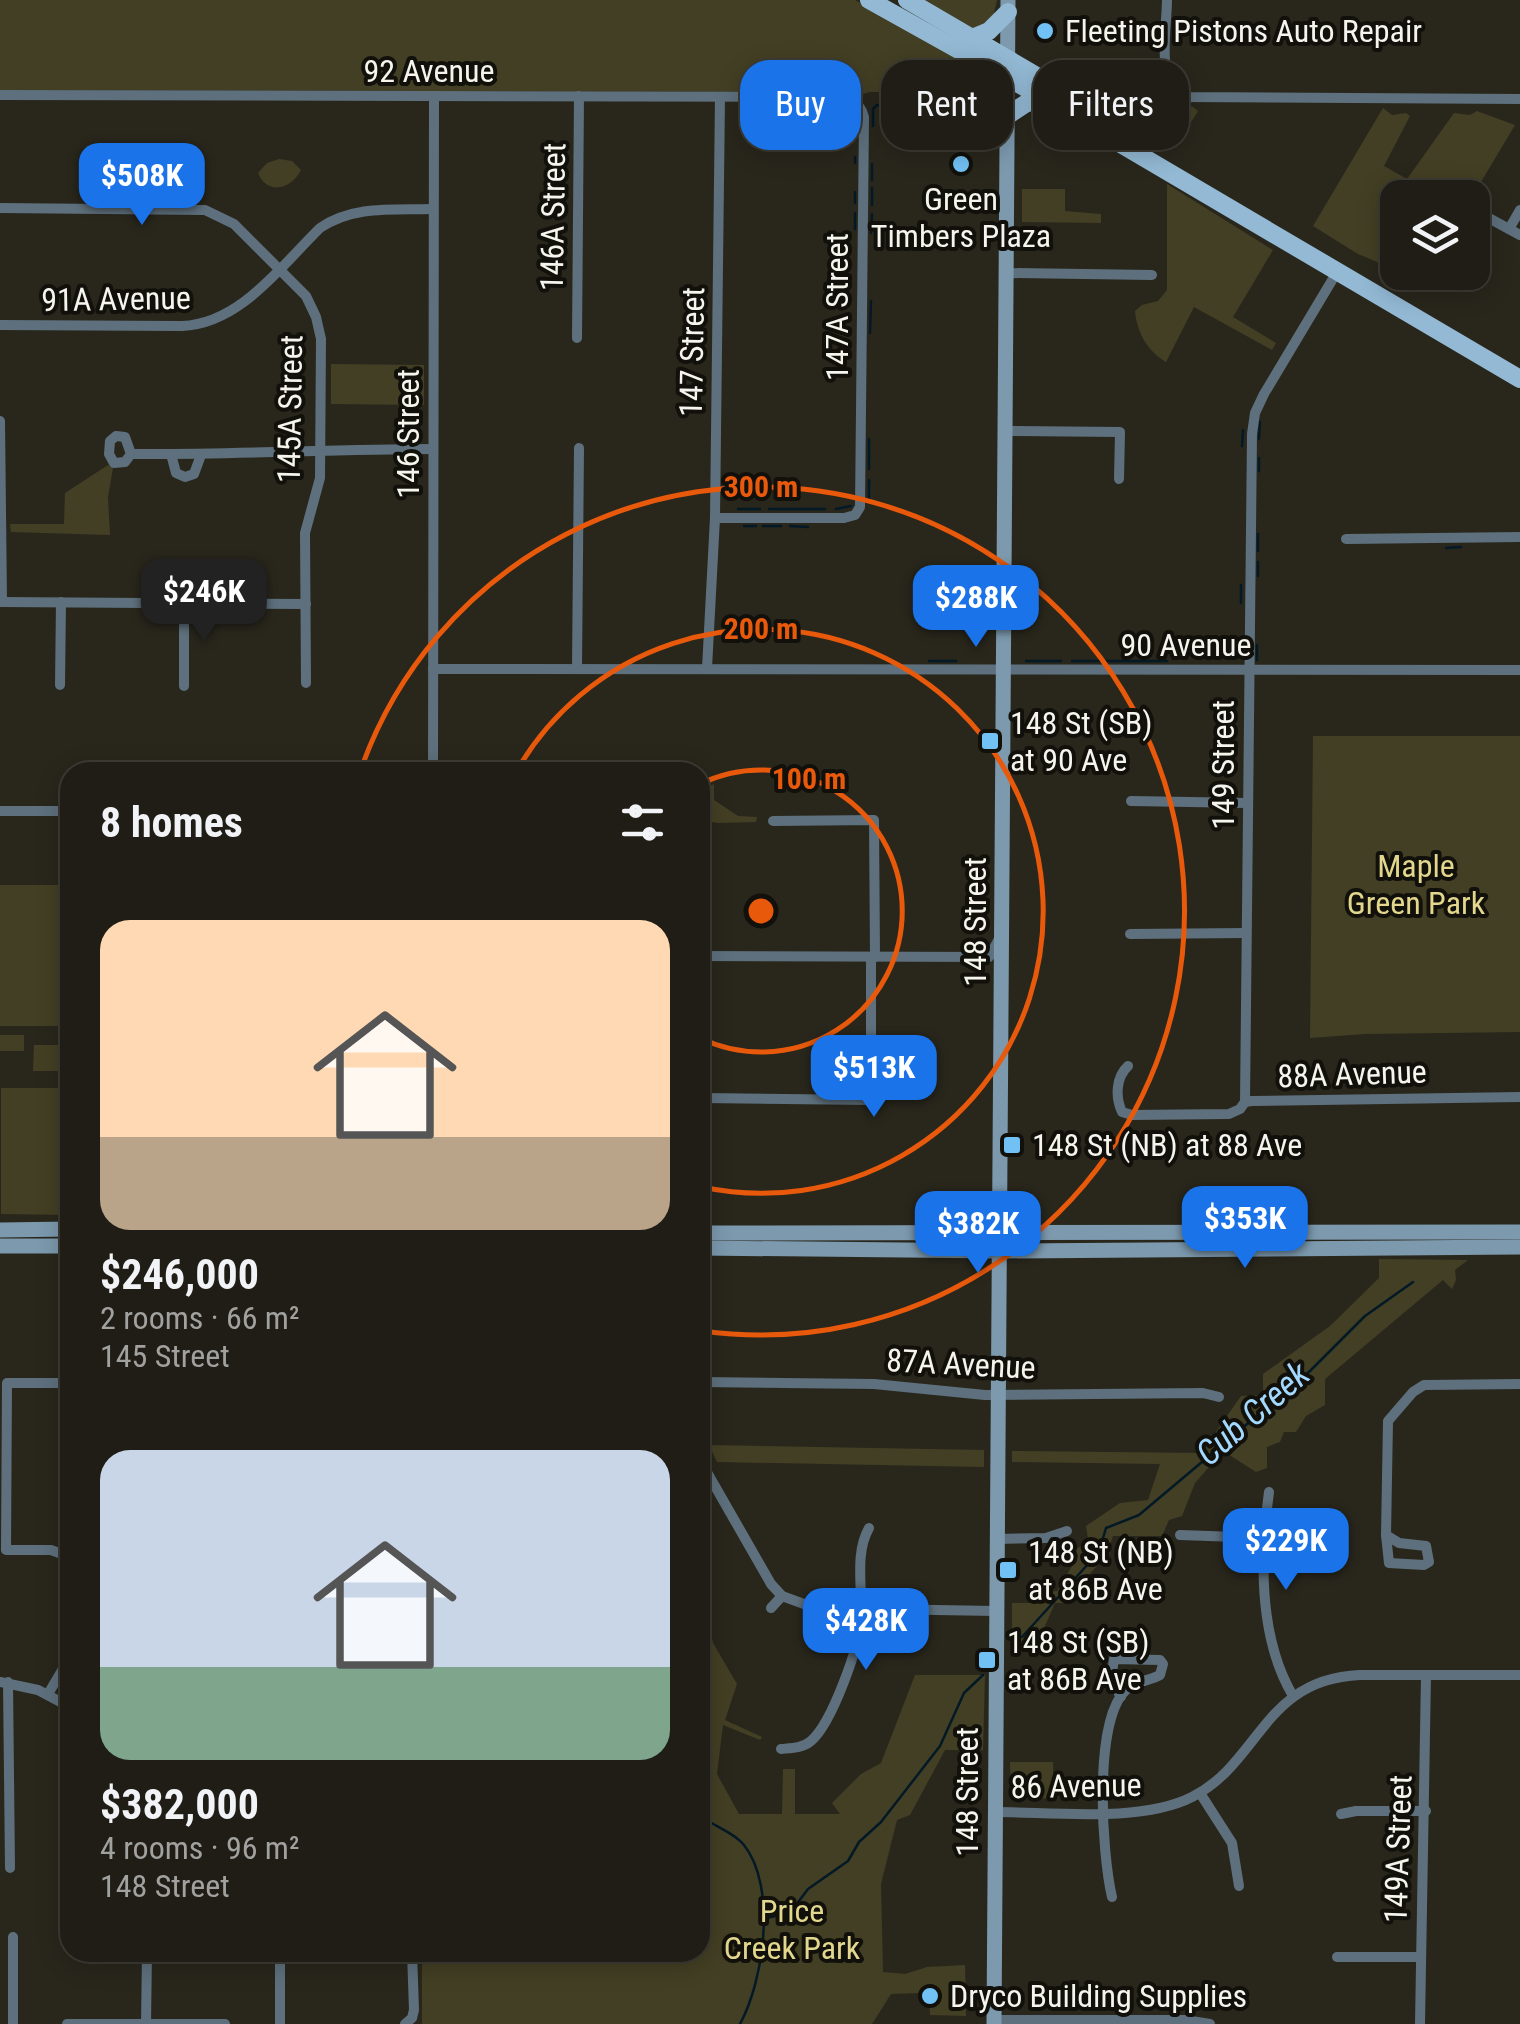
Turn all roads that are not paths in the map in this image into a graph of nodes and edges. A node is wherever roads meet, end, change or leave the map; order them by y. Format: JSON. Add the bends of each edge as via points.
{"nodes":[{"id":1,"x":869,"y":0,"type":"edge"},
{"id":2,"x":907,"y":0,"type":"edge"},
{"id":3,"x":1167,"y":0,"type":"edge"},
{"id":4,"x":1008,"y":6,"type":"edge"},
{"id":5,"x":972,"y":38,"type":"junction"},
{"id":6,"x":991,"y":60,"type":"edge"},
{"id":7,"x":998,"y":60,"type":"edge"},
{"id":8,"x":1007,"y":60,"type":"edge"},
{"id":9,"x":1013,"y":71,"type":"edge"},
{"id":10,"x":1013,"y":73,"type":"edge"},
{"id":11,"x":1033,"y":90,"type":"edge"},
{"id":12,"x":0,"y":94,"type":"edge"},
{"id":13,"x":434,"y":96,"type":"junction"},
{"id":14,"x":579,"y":96,"type":"junction"},
{"id":15,"x":720,"y":96,"type":"junction"},
{"id":16,"x":740,"y":96,"type":"edge"},
{"id":17,"x":1520,"y":100,"type":"edge"},
{"id":18,"x":861,"y":110,"type":"edge"},
{"id":19,"x":1007,"y":150,"type":"edge"},
{"id":20,"x":1129,"y":150,"type":"edge"},
{"id":21,"x":1141,"y":157,"type":"junction"},
{"id":22,"x":0,"y":208,"type":"edge"},
{"id":23,"x":433,"y":209,"type":"junction"},
{"id":24,"x":1520,"y":210,"type":"edge"},
{"id":25,"x":1490,"y":219,"type":"edge"},
{"id":26,"x":1514,"y":232,"type":"edge"},
{"id":27,"x":278,"y":268,"type":"junction"},
{"id":28,"x":1337,"y":272,"type":"junction"},
{"id":29,"x":1007,"y":273,"type":"junction"},
{"id":30,"x":1152,"y":275,"type":"dead end"},
{"id":31,"x":0,"y":325,"type":"edge"},
{"id":32,"x":577,"y":338,"type":"dead end"},
{"id":33,"x":1520,"y":379,"type":"edge"},
{"id":34,"x":0,"y":421,"type":"edge"},
{"id":35,"x":1007,"y":431,"type":"junction"},
{"id":36,"x":579,"y":448,"type":"dead end"},
{"id":37,"x":320,"y":449,"type":"junction"},
{"id":38,"x":432,"y":450,"type":"junction"},
{"id":39,"x":131,"y":454,"type":"dead end"},
{"id":40,"x":172,"y":454,"type":"junction"},
{"id":41,"x":201,"y":455,"type":"junction"},
{"id":42,"x":1119,"y":480,"type":"dead end"},
{"id":43,"x":715,"y":518,"type":"junction"},
{"id":44,"x":1520,"y":537,"type":"edge"},
{"id":45,"x":1346,"y":539,"type":"dead end"},
{"id":46,"x":1,"y":602,"type":"edge"},
{"id":47,"x":60,"y":602,"type":"junction"},
{"id":48,"x":184,"y":603,"type":"junction"},
{"id":49,"x":306,"y":604,"type":"junction"},
{"id":50,"x":577,"y":668,"type":"junction"},
{"id":51,"x":707,"y":668,"type":"junction"},
{"id":52,"x":433,"y":669,"type":"junction"},
{"id":53,"x":1004,"y":670,"type":"junction"},
{"id":54,"x":1249,"y":670,"type":"junction"},
{"id":55,"x":1520,"y":670,"type":"edge"},
{"id":56,"x":306,"y":683,"type":"dead end"},
{"id":57,"x":60,"y":686,"type":"dead end"},
{"id":58,"x":184,"y":686,"type":"dead end"},
{"id":59,"x":433,"y":762,"type":"edge"},
{"id":60,"x":1130,"y":801,"type":"dead end"},
{"id":61,"x":1247,"y":803,"type":"junction"},
{"id":62,"x":0,"y":811,"type":"edge"},
{"id":63,"x":60,"y":811,"type":"edge"},
{"id":64,"x":772,"y":821,"type":"dead end"},
{"id":65,"x":1002,"y":934,"type":"junction"},
{"id":66,"x":1130,"y":934,"type":"dead end"},
{"id":67,"x":1246,"y":934,"type":"junction"},
{"id":68,"x":710,"y":956,"type":"edge"},
{"id":69,"x":873,"y":957,"type":"junction"},
{"id":70,"x":1128,"y":1066,"type":"dead end"},
{"id":71,"x":1520,"y":1097,"type":"edge"},
{"id":72,"x":710,"y":1098,"type":"edge"},
{"id":73,"x":1245,"y":1102,"type":"junction"},
{"id":74,"x":60,"y":1229,"type":"edge"},
{"id":75,"x":0,"y":1230,"type":"edge"},
{"id":76,"x":1520,"y":1232,"type":"edge"},
{"id":77,"x":710,"y":1233,"type":"edge"},
{"id":78,"x":1001,"y":1243,"type":"junction"},
{"id":79,"x":0,"y":1246,"type":"edge"},
{"id":80,"x":60,"y":1246,"type":"edge"},
{"id":81,"x":1520,"y":1247,"type":"edge"},
{"id":82,"x":710,"y":1248,"type":"edge"},
{"id":83,"x":710,"y":1382,"type":"edge"},
{"id":84,"x":60,"y":1383,"type":"edge"},
{"id":85,"x":1520,"y":1384,"type":"edge"},
{"id":86,"x":998,"y":1394,"type":"junction"},
{"id":87,"x":1219,"y":1397,"type":"dead end"},
{"id":88,"x":710,"y":1477,"type":"edge"},
{"id":89,"x":1269,"y":1492,"type":"dead end"},
{"id":90,"x":869,"y":1528,"type":"dead end"},
{"id":91,"x":1067,"y":1531,"type":"dead end"},
{"id":92,"x":1386,"y":1535,"type":"junction"},
{"id":93,"x":1180,"y":1536,"type":"dead end"},
{"id":94,"x":1266,"y":1538,"type":"junction"},
{"id":95,"x":996,"y":1539,"type":"junction"},
{"id":96,"x":60,"y":1553,"type":"edge"},
{"id":97,"x":782,"y":1596,"type":"junction"},
{"id":98,"x":771,"y":1608,"type":"dead end"},
{"id":99,"x":862,"y":1610,"type":"junction"},
{"id":100,"x":996,"y":1611,"type":"junction"},
{"id":101,"x":60,"y":1674,"type":"edge"},
{"id":102,"x":1426,"y":1675,"type":"junction"},
{"id":103,"x":1520,"y":1675,"type":"edge"},
{"id":104,"x":4,"y":1682,"type":"edge"},
{"id":105,"x":48,"y":1694,"type":"junction"},
{"id":106,"x":1293,"y":1696,"type":"junction"},
{"id":107,"x":1120,"y":1697,"type":"junction"},
{"id":108,"x":60,"y":1702,"type":"edge"},
{"id":109,"x":781,"y":1749,"type":"dead end"},
{"id":110,"x":1200,"y":1792,"type":"junction"},
{"id":111,"x":1426,"y":1811,"type":"junction"},
{"id":112,"x":994,"y":1812,"type":"junction"},
{"id":113,"x":1105,"y":1812,"type":"junction"},
{"id":114,"x":1341,"y":1814,"type":"dead end"},
{"id":115,"x":10,"y":1868,"type":"dead end"},
{"id":116,"x":1239,"y":1886,"type":"dead end"},
{"id":117,"x":1112,"y":1896,"type":"dead end"},
{"id":118,"x":13,"y":1937,"type":"dead end"},
{"id":119,"x":1337,"y":1957,"type":"dead end"},
{"id":120,"x":1420,"y":1957,"type":"junction"},
{"id":121,"x":146,"y":1962,"type":"edge"},
{"id":122,"x":280,"y":1962,"type":"edge"},
{"id":123,"x":411,"y":1962,"type":"edge"},
{"id":124,"x":408,"y":2021,"type":"edge"},
{"id":125,"x":994,"y":2022,"type":"edge"},
{"id":126,"x":1140,"y":2022,"type":"edge"},
{"id":127,"x":13,"y":2024,"type":"edge"},
{"id":128,"x":67,"y":2024,"type":"edge"},
{"id":129,"x":146,"y":2024,"type":"edge"},
{"id":130,"x":226,"y":2024,"type":"edge"},
{"id":131,"x":280,"y":2024,"type":"edge"},
{"id":132,"x":1210,"y":2024,"type":"edge"},
{"id":133,"x":1420,"y":2024,"type":"edge"}],
"edges":[{"from":1,"to":6,"type":"main road"},
{"from":2,"to":5,"type":"main road"},
{"from":3,"to":17,"type":"street","via":[[1167,76],[1174,92],[1197,98]]},
{"from":4,"to":5,"type":"main road","via":[[989,31]]},
{"from":4,"to":8,"type":"street","name":"148 Street"},
{"from":5,"to":7,"type":"main road"},
{"from":9,"to":21,"type":"main road","via":[[1100,113]]},
{"from":10,"to":11,"type":"main road"},
{"from":12,"to":13,"type":"street","name":"92 Avenue"},
{"from":13,"to":14,"type":"street","name":"92 Avenue"},
{"from":13,"to":23,"type":"street","name":"146 Street"},
{"from":14,"to":15,"type":"street","name":"92 Avenue"},
{"from":14,"to":32,"type":"street","name":"146A Street"},
{"from":15,"to":16,"type":"street","name":"92 Avenue"},
{"from":15,"to":43,"type":"street","name":"147 Street"},
{"from":18,"to":43,"type":"street","name":"147A Street","via":[[861,501],[844,518]]},
{"from":19,"to":29,"type":"street","name":"148 Street"},
{"from":20,"to":21,"type":"main road"},
{"from":21,"to":28,"type":"main road"},
{"from":22,"to":27,"type":"street","name":"145A Street","via":[[205,210],[234,224]]},
{"from":23,"to":27,"type":"street","name":"91A Avenue","via":[[342,215]]},
{"from":23,"to":38,"type":"street","name":"146 Street"},
{"from":24,"to":26,"type":"street"},
{"from":25,"to":26,"type":"street"},
{"from":27,"to":31,"type":"street","name":"91A Avenue","via":[[230,313],[202,324]]},
{"from":27,"to":37,"type":"street","name":"145A Street","via":[[306,296],[319,328]]},
{"from":28,"to":33,"type":"main road"},
{"from":28,"to":54,"type":"street","name":"149 Street","via":[[1254,419]]},
{"from":29,"to":30,"type":"street"},
{"from":29,"to":35,"type":"street","name":"148 Street"},
{"from":34,"to":46,"type":"street"},
{"from":35,"to":42,"type":"street","via":[[1120,432]]},
{"from":35,"to":53,"type":"street","name":"148 Street"},
{"from":36,"to":50,"type":"street"},
{"from":37,"to":38,"type":"street"},
{"from":37,"to":41,"type":"street"},
{"from":37,"to":49,"type":"street","name":"145A Street","via":[[320,478],[305,533]]},
{"from":38,"to":52,"type":"street","name":"146 Street"},
{"from":39,"to":40,"type":"street"},
{"from":40,"to":41,"type":"street"},
{"from":40,"to":41,"type":"street","via":[[176,472],[185,477],[194,474]]},
{"from":43,"to":51,"type":"street","name":"147 Street"},
{"from":44,"to":45,"type":"street"},
{"from":46,"to":47,"type":"street"},
{"from":47,"to":48,"type":"street"},
{"from":47,"to":57,"type":"street"},
{"from":48,"to":49,"type":"street"},
{"from":48,"to":58,"type":"street"},
{"from":49,"to":56,"type":"street","name":"145A Street"},
{"from":50,"to":51,"type":"street","name":"90 Avenue"},
{"from":50,"to":52,"type":"street","name":"90 Avenue"},
{"from":51,"to":53,"type":"street","name":"90 Avenue"},
{"from":52,"to":59,"type":"street","name":"146 Street"},
{"from":53,"to":54,"type":"street","name":"90 Avenue"},
{"from":53,"to":65,"type":"street","name":"148 Street"},
{"from":54,"to":55,"type":"street","name":"90 Avenue"},
{"from":54,"to":61,"type":"street","name":"149 Street"},
{"from":60,"to":61,"type":"street"},
{"from":61,"to":67,"type":"street","name":"149 Street"},
{"from":62,"to":63,"type":"street"},
{"from":64,"to":69,"type":"street","via":[[874,820]]},
{"from":65,"to":69,"type":"street","via":[[990,957]]},
{"from":65,"to":78,"type":"street","name":"148 Street"},
{"from":66,"to":67,"type":"street"},
{"from":67,"to":73,"type":"street","name":"149 Street"},
{"from":68,"to":69,"type":"street"},
{"from":69,"to":72,"type":"street","via":[[871,1100]]},
{"from":70,"to":73,"type":"street","name":"88A Avenue","via":[[1118,1091],[1128,1115],[1229,1114]]},
{"from":71,"to":73,"type":"street","name":"88A Avenue"},
{"from":74,"to":75,"type":"street"},
{"from":76,"to":78,"type":"street"},
{"from":77,"to":78,"type":"street"},
{"from":78,"to":81,"type":"street"},
{"from":78,"to":82,"type":"street"},
{"from":78,"to":86,"type":"street","name":"148 Street"},
{"from":79,"to":80,"type":"street"},
{"from":83,"to":86,"type":"street","name":"87A Avenue"},
{"from":84,"to":96,"type":"street","via":[[8,1384],[6,1550]]},
{"from":85,"to":92,"type":"street","via":[[1424,1385],[1391,1414]]},
{"from":86,"to":87,"type":"street","name":"87A Avenue"},
{"from":86,"to":95,"type":"street","name":"148 Street"},
{"from":88,"to":97,"type":"street"},
{"from":89,"to":94,"type":"street"},
{"from":90,"to":99,"type":"street","via":[[861,1548]]},
{"from":91,"to":95,"type":"street"},
{"from":92,"to":92,"type":"street","via":[[1389,1563],[1429,1562],[1426,1546]]},
{"from":93,"to":94,"type":"street"},
{"from":94,"to":106,"type":"street","via":[[1268,1633]]},
{"from":95,"to":100,"type":"street","name":"148 Street"},
{"from":97,"to":98,"type":"street"},
{"from":97,"to":99,"type":"street","via":[[810,1608]]},
{"from":99,"to":100,"type":"street"},
{"from":99,"to":109,"type":"street","via":[[828,1716],[806,1745]]},
{"from":100,"to":112,"type":"street","name":"148 Street"},
{"from":101,"to":105,"type":"street"},
{"from":102,"to":103,"type":"street"},
{"from":102,"to":106,"type":"street","via":[[1350,1675]]},
{"from":102,"to":111,"type":"street","name":"149A Street"},
{"from":104,"to":105,"type":"street"},
{"from":104,"to":115,"type":"street"},
{"from":105,"to":108,"type":"street"},
{"from":106,"to":110,"type":"street","name":"86 Avenue"},
{"from":107,"to":107,"type":"street","via":[[1160,1675],[1160,1660],[1112,1661]]},
{"from":107,"to":113,"type":"street","via":[[1106,1730]]},
{"from":110,"to":113,"type":"street","name":"86 Avenue","via":[[1159,1809]]},
{"from":110,"to":116,"type":"street","via":[[1234,1847]]},
{"from":111,"to":114,"type":"street"},
{"from":111,"to":120,"type":"street","name":"149A Street"},
{"from":112,"to":113,"type":"street","name":"86 Avenue"},
{"from":112,"to":125,"type":"street","name":"148 Street"},
{"from":113,"to":117,"type":"street"},
{"from":118,"to":127,"type":"street"},
{"from":119,"to":120,"type":"street"},
{"from":120,"to":133,"type":"street","name":"149A Street"},
{"from":121,"to":129,"type":"street"},
{"from":122,"to":131,"type":"street"},
{"from":123,"to":124,"type":"street"},
{"from":125,"to":126,"type":"street"},
{"from":126,"to":132,"type":"street"},
{"from":128,"to":129,"type":"street"},
{"from":129,"to":130,"type":"street"}]}
